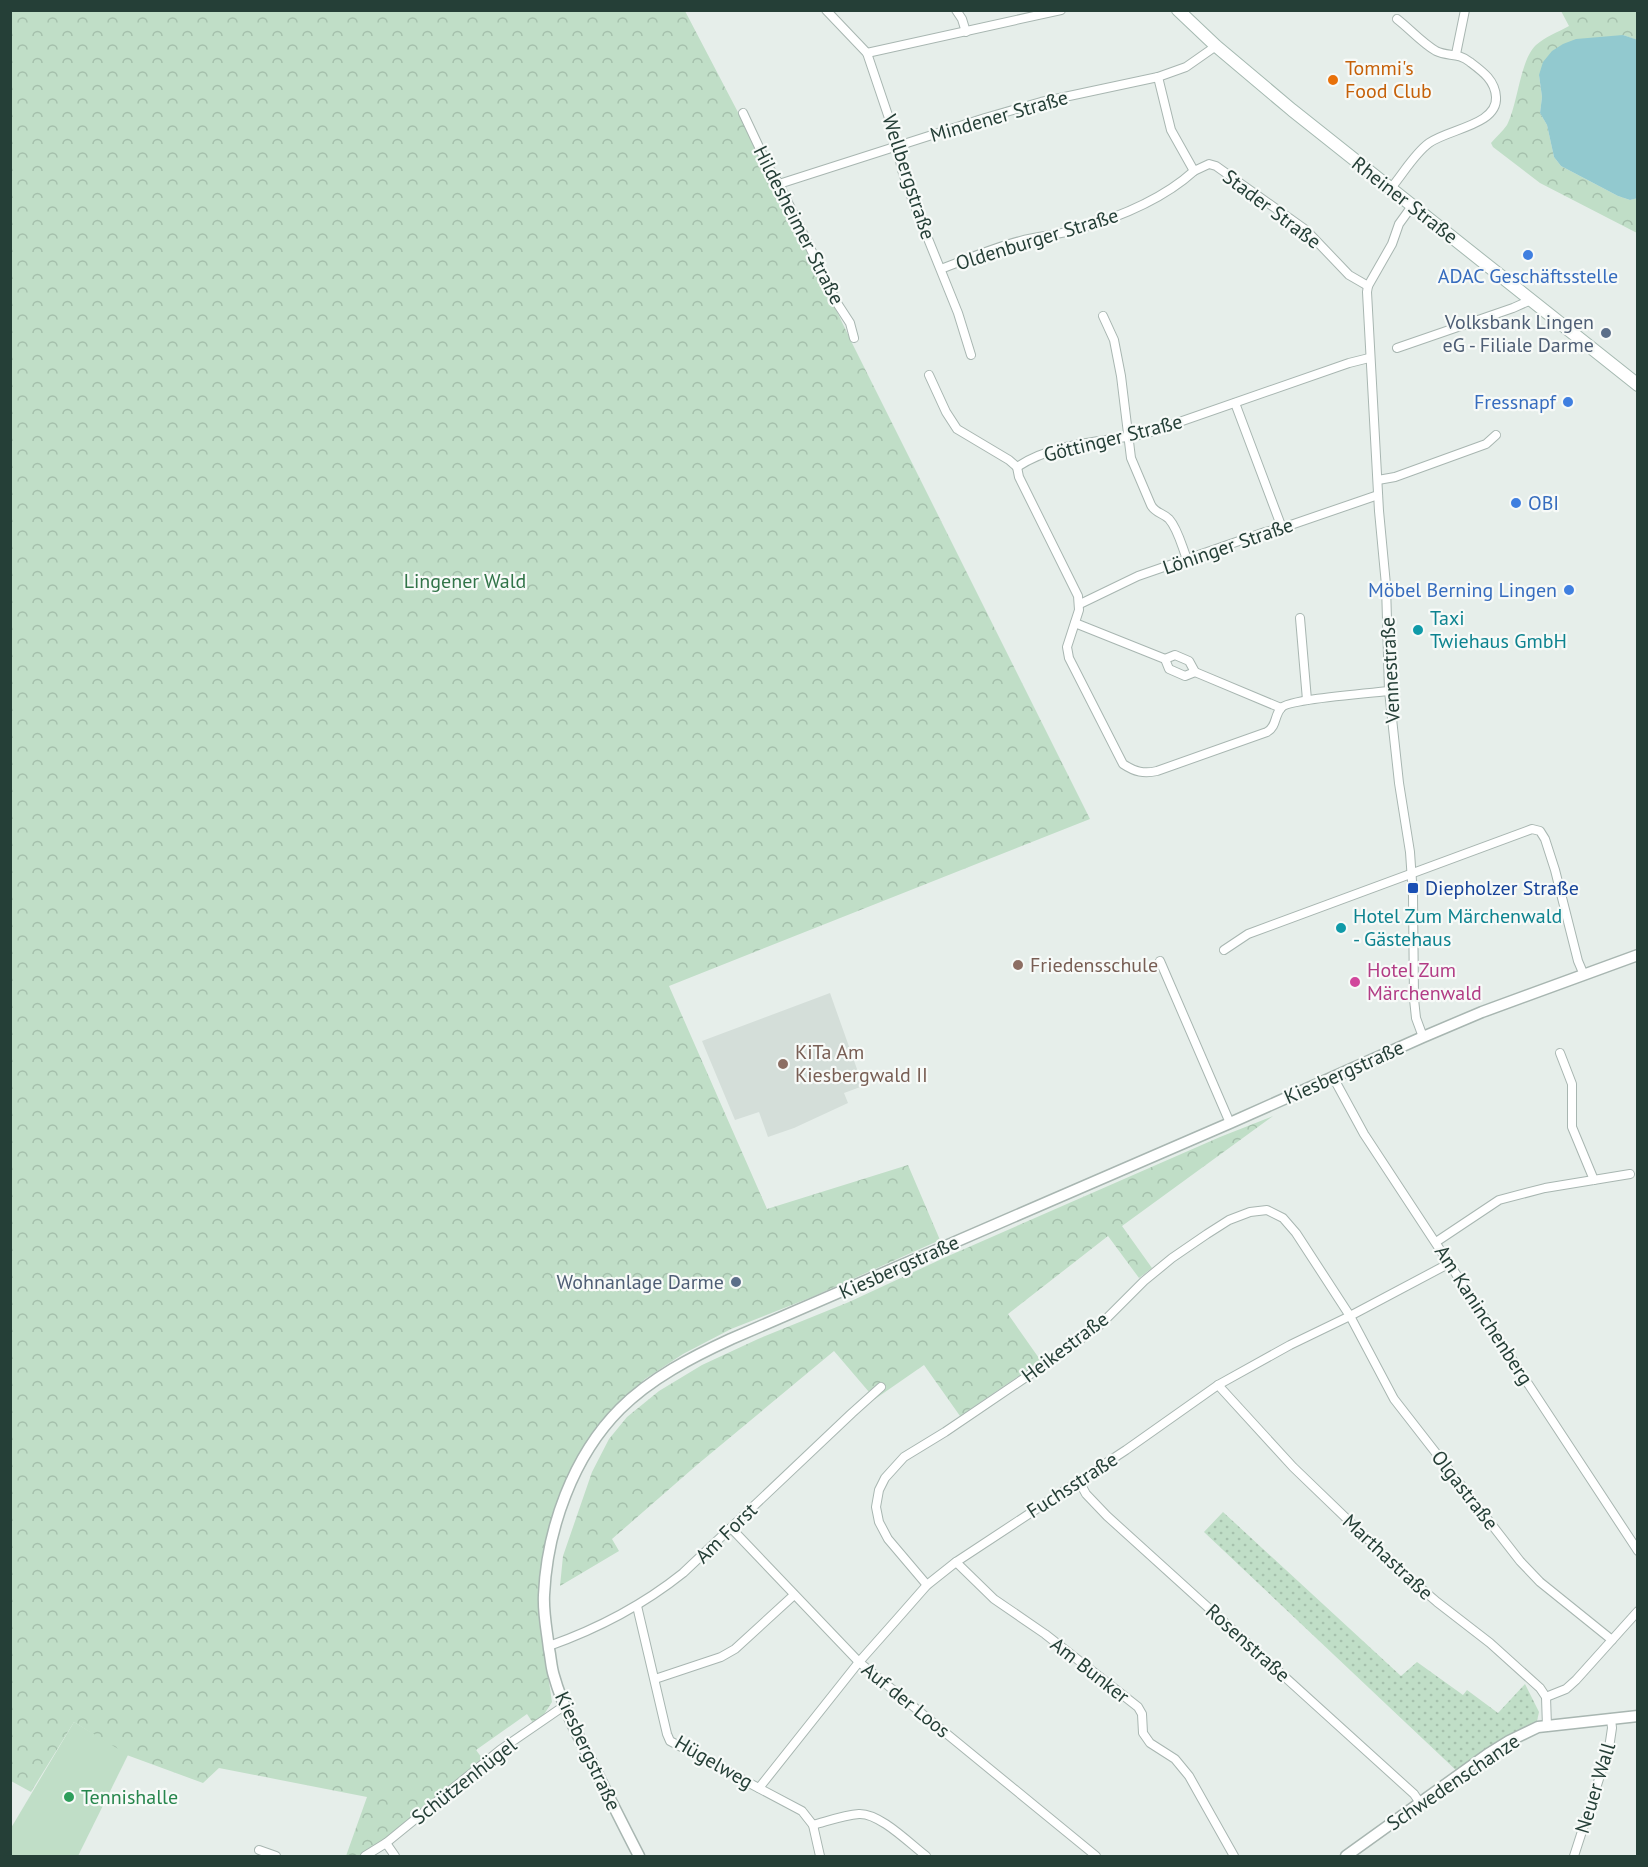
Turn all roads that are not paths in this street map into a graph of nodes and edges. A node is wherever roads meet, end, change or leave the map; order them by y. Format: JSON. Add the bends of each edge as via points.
{"nodes":[{"id":1,"x":826,"y":10,"type":"edge"},
{"id":2,"x":956,"y":10,"type":"edge"},
{"id":3,"x":1061,"y":10,"type":"edge"},
{"id":4,"x":1178,"y":10,"type":"edge"},
{"id":5,"x":1465,"y":10,"type":"edge"},
{"id":6,"x":1397,"y":19,"type":"dead end"},
{"id":7,"x":966,"y":32,"type":"junction"},
{"id":8,"x":1216,"y":46,"type":"junction"},
{"id":9,"x":867,"y":53,"type":"junction"},
{"id":10,"x":1456,"y":54,"type":"junction"},
{"id":11,"x":1158,"y":77,"type":"junction"},
{"id":12,"x":743,"y":113,"type":"dead end"},
{"id":13,"x":897,"y":146,"type":"junction"},
{"id":14,"x":1194,"y":171,"type":"junction"},
{"id":15,"x":779,"y":183,"type":"junction"},
{"id":16,"x":1391,"y":188,"type":"junction"},
{"id":17,"x":1412,"y":206,"type":"junction"},
{"id":18,"x":941,"y":269,"type":"junction"},
{"id":19,"x":1368,"y":286,"type":"junction"},
{"id":20,"x":1531,"y":300,"type":"junction"},
{"id":21,"x":1103,"y":316,"type":"dead end"},
{"id":22,"x":854,"y":338,"type":"dead end"},
{"id":23,"x":1397,"y":348,"type":"dead end"},
{"id":24,"x":971,"y":355,"type":"dead end"},
{"id":25,"x":1369,"y":358,"type":"junction"},
{"id":26,"x":929,"y":375,"type":"dead end"},
{"id":27,"x":1638,"y":385,"type":"edge"},
{"id":28,"x":1235,"y":403,"type":"junction"},
{"id":29,"x":1496,"y":435,"type":"dead end"},
{"id":30,"x":1129,"y":437,"type":"junction"},
{"id":31,"x":1017,"y":467,"type":"junction"},
{"id":32,"x":1378,"y":480,"type":"junction"},
{"id":33,"x":1378,"y":495,"type":"junction"},
{"id":34,"x":1282,"y":528,"type":"junction"},
{"id":35,"x":1187,"y":559,"type":"junction"},
{"id":36,"x":1080,"y":604,"type":"junction"},
{"id":37,"x":1300,"y":618,"type":"dead end"},
{"id":38,"x":1075,"y":623,"type":"junction"},
{"id":39,"x":1165,"y":659,"type":"junction"},
{"id":40,"x":1195,"y":672,"type":"junction"},
{"id":41,"x":1389,"y":691,"type":"junction"},
{"id":42,"x":1307,"y":700,"type":"junction"},
{"id":43,"x":1281,"y":708,"type":"junction"},
{"id":44,"x":1412,"y":873,"type":"junction"},
{"id":45,"x":1224,"y":950,"type":"dead end"},
{"id":46,"x":1638,"y":955,"type":"edge"},
{"id":47,"x":1160,"y":961,"type":"dead end"},
{"id":48,"x":1584,"y":975,"type":"junction"},
{"id":49,"x":1423,"y":1037,"type":"junction"},
{"id":50,"x":1560,"y":1053,"type":"dead end"},
{"id":51,"x":1333,"y":1077,"type":"junction"},
{"id":52,"x":1230,"y":1123,"type":"junction"},
{"id":53,"x":1630,"y":1174,"type":"dead end"},
{"id":54,"x":1594,"y":1180,"type":"junction"},
{"id":55,"x":1436,"y":1242,"type":"junction"},
{"id":56,"x":1450,"y":1263,"type":"junction"},
{"id":57,"x":1350,"y":1316,"type":"junction"},
{"id":58,"x":1218,"y":1385,"type":"junction"},
{"id":59,"x":881,"y":1387,"type":"dead end"},
{"id":60,"x":1079,"y":1481,"type":"junction"},
{"id":61,"x":730,"y":1528,"type":"junction"},
{"id":62,"x":1638,"y":1551,"type":"edge"},
{"id":63,"x":956,"y":1562,"type":"junction"},
{"id":64,"x":927,"y":1585,"type":"junction"},
{"id":65,"x":794,"y":1595,"type":"junction"},
{"id":66,"x":637,"y":1606,"type":"junction"},
{"id":67,"x":1638,"y":1611,"type":"edge"},
{"id":68,"x":1612,"y":1640,"type":"junction"},
{"id":69,"x":549,"y":1646,"type":"junction"},
{"id":70,"x":859,"y":1662,"type":"junction"},
{"id":71,"x":655,"y":1679,"type":"junction"},
{"id":72,"x":1546,"y":1697,"type":"junction"},
{"id":73,"x":564,"y":1706,"type":"junction"},
{"id":74,"x":1638,"y":1716,"type":"edge"},
{"id":75,"x":1611,"y":1719,"type":"junction"},
{"id":76,"x":1547,"y":1727,"type":"junction"},
{"id":77,"x":759,"y":1788,"type":"junction"},
{"id":78,"x":1420,"y":1803,"type":"junction"},
{"id":79,"x":813,"y":1826,"type":"junction"},
{"id":80,"x":386,"y":1843,"type":"junction"},
{"id":81,"x":259,"y":1850,"type":"dead end"},
{"id":82,"x":276,"y":1857,"type":"edge"},
{"id":83,"x":365,"y":1857,"type":"edge"},
{"id":84,"x":395,"y":1857,"type":"edge"},
{"id":85,"x":639,"y":1857,"type":"edge"},
{"id":86,"x":820,"y":1857,"type":"edge"},
{"id":87,"x":926,"y":1857,"type":"edge"},
{"id":88,"x":1096,"y":1857,"type":"edge"},
{"id":89,"x":1234,"y":1857,"type":"edge"},
{"id":90,"x":1346,"y":1857,"type":"edge"},
{"id":91,"x":1574,"y":1857,"type":"edge"}],
"edges":[{"from":1,"to":9,"type":"street","name":"Wellbergstraße"},
{"from":2,"to":7,"type":"street"},
{"from":3,"to":7,"type":"street"},
{"from":4,"to":8,"type":"main road","name":"Rheiner Straße"},
{"from":5,"to":10,"type":"street"},
{"from":6,"to":10,"type":"street","via":[[1438,52]]},
{"from":7,"to":9,"type":"street"},
{"from":8,"to":11,"type":"street","name":"Mindener Straße","via":[[1186,67]]},
{"from":8,"to":16,"type":"main road","name":"Rheiner Straße"},
{"from":9,"to":13,"type":"street","name":"Wellbergstraße"},
{"from":10,"to":16,"type":"street","via":[[1470,61],[1493,83],[1496,104],[1480,121],[1428,144]]},
{"from":11,"to":13,"type":"street","name":"Mindener Straße","via":[[1041,102]]},
{"from":11,"to":14,"type":"street","name":"Stader Straße","via":[[1171,130]]},
{"from":12,"to":15,"type":"street","name":"Hildesheimer Straße"},
{"from":13,"to":15,"type":"street","name":"Mindener Straße"},
{"from":13,"to":18,"type":"street","name":"Wellbergstraße","via":[[914,204]]},
{"from":14,"to":18,"type":"street","name":"Oldenburger Straße","via":[[1152,201],[1122,214],[1074,230],[1004,245]]},
{"from":14,"to":19,"type":"street","name":"Stader Straße","via":[[1216,166],[1306,230],[1349,274]]},
{"from":15,"to":22,"type":"street","name":"Hildesheimer Straße"},
{"from":16,"to":17,"type":"main road","name":"Rheiner Straße"},
{"from":17,"to":19,"type":"street","name":"Vennestraße"},
{"from":17,"to":20,"type":"main road","name":"Rheiner Straße"},
{"from":18,"to":24,"type":"street","name":"Wellbergstraße"},
{"from":19,"to":25,"type":"street","name":"Vennestraße"},
{"from":20,"to":23,"type":"street"},
{"from":20,"to":27,"type":"main road","name":"Rheiner Straße"},
{"from":21,"to":30,"type":"street","via":[[1114,340]]},
{"from":25,"to":28,"type":"street","name":"Göttinger Straße"},
{"from":25,"to":32,"type":"street","name":"Vennestraße"},
{"from":26,"to":31,"type":"street","name":"Göttinger Straße","via":[[957,429]]},
{"from":28,"to":30,"type":"street","name":"Göttinger Straße"},
{"from":28,"to":34,"type":"street"},
{"from":29,"to":32,"type":"street","via":[[1486,444]]},
{"from":30,"to":31,"type":"street","name":"Göttinger Straße","via":[[1059,449]]},
{"from":30,"to":35,"type":"street","via":[[1131,458],[1151,505],[1172,522]]},
{"from":31,"to":36,"type":"street"},
{"from":32,"to":33,"type":"street","name":"Vennestraße"},
{"from":33,"to":34,"type":"street","name":"Löninger Straße"},
{"from":33,"to":41,"type":"street","name":"Vennestraße"},
{"from":34,"to":35,"type":"street","name":"Löninger Straße"},
{"from":35,"to":36,"type":"street","name":"Löninger Straße","via":[[1138,576]]},
{"from":36,"to":38,"type":"street"},
{"from":37,"to":42,"type":"street"},
{"from":38,"to":39,"type":"street"},
{"from":38,"to":43,"type":"street","via":[[1067,647],[1068,658],[1123,764],[1131,770],[1147,774],[1268,732]]},
{"from":39,"to":40,"type":"street","via":[[1175,655],[1189,661]]},
{"from":39,"to":40,"type":"street","via":[[1168,669],[1185,676]]},
{"from":40,"to":43,"type":"street"},
{"from":41,"to":42,"type":"street"},
{"from":41,"to":44,"type":"street","name":"Vennestraße"},
{"from":42,"to":43,"type":"street"},
{"from":44,"to":45,"type":"street","via":[[1248,934]]},
{"from":44,"to":48,"type":"street","via":[[1532,829],[1540,831],[1551,856]]},
{"from":44,"to":49,"type":"street","name":"Vennestraße","via":[[1414,999]]},
{"from":46,"to":48,"type":"street","name":"Kiesbergstraße"},
{"from":47,"to":52,"type":"street"},
{"from":48,"to":49,"type":"street","name":"Kiesbergstraße"},
{"from":49,"to":51,"type":"street","name":"Kiesbergstraße"},
{"from":50,"to":54,"type":"street","via":[[1572,1084],[1572,1127]]},
{"from":51,"to":52,"type":"street","name":"Kiesbergstraße"},
{"from":51,"to":55,"type":"street","name":"Am Kaninchenberg","via":[[1364,1134]]},
{"from":52,"to":69,"type":"street","name":"Kiesbergstraße","via":[[731,1339],[688,1359],[651,1384],[620,1409],[573,1476],[548,1553],[543,1595]]},
{"from":53,"to":54,"type":"street"},
{"from":54,"to":55,"type":"street","via":[[1499,1200]]},
{"from":55,"to":56,"type":"street","name":"Am Kaninchenberg"},
{"from":56,"to":57,"type":"street","name":"Fuchsstraße"},
{"from":56,"to":62,"type":"street","name":"Am Kaninchenberg"},
{"from":57,"to":58,"type":"street","name":"Fuchsstraße"},
{"from":57,"to":64,"type":"street","name":"Heikestraße","via":[[1283,1218],[1267,1210],[1229,1220],[1144,1281],[1100,1325],[904,1457],[885,1478],[876,1507],[879,1522],[888,1539]]},
{"from":57,"to":68,"type":"street","name":"Olgastraße","via":[[1394,1399],[1520,1561]]},
{"from":58,"to":60,"type":"street","name":"Fuchsstraße"},
{"from":58,"to":72,"type":"street","name":"Marthastraße","via":[[1293,1467],[1401,1570],[1522,1671]]},
{"from":59,"to":61,"type":"street","name":"Am Forst"},
{"from":60,"to":63,"type":"street","name":"Fuchsstraße"},
{"from":60,"to":78,"type":"street","name":"Rosenstraße","via":[[1107,1516]]},
{"from":61,"to":65,"type":"street","name":"Auf der Loos"},
{"from":61,"to":66,"type":"street","name":"Am Forst","via":[[683,1573]]},
{"from":63,"to":64,"type":"street","name":"Fuchsstraße"},
{"from":63,"to":89,"type":"street","name":"Am Bunker","via":[[994,1599],[1138,1707],[1143,1733],[1189,1776]]},
{"from":64,"to":70,"type":"street","name":"Fuchsstraße"},
{"from":65,"to":70,"type":"street","name":"Auf der Loos"},
{"from":65,"to":71,"type":"street","via":[[721,1657]]},
{"from":66,"to":69,"type":"street","name":"Am Forst"},
{"from":66,"to":71,"type":"street","name":"Hügelweg"},
{"from":67,"to":68,"type":"street"},
{"from":68,"to":72,"type":"street","via":[[1566,1689]]},
{"from":69,"to":73,"type":"street","name":"Kiesbergstraße"},
{"from":70,"to":77,"type":"street","name":"Fuchsstraße"},
{"from":70,"to":88,"type":"street","name":"Auf der Loos"},
{"from":71,"to":77,"type":"street","name":"Hügelweg","via":[[670,1741]]},
{"from":72,"to":76,"type":"street"},
{"from":73,"to":80,"type":"street","name":"Schützenhügel","via":[[500,1750]]},
{"from":73,"to":85,"type":"street","name":"Kiesbergstraße"},
{"from":74,"to":75,"type":"street","name":"Schwedenschanze"},
{"from":75,"to":76,"type":"street","name":"Schwedenschanze"},
{"from":75,"to":91,"type":"street","name":"Neuer Wall","via":[[1609,1748]]},
{"from":76,"to":78,"type":"street","name":"Schwedenschanze","via":[[1538,1727],[1509,1741]]},
{"from":77,"to":79,"type":"street","name":"Hügelweg","via":[[802,1811]]},
{"from":78,"to":90,"type":"street","name":"Schwedenschanze"},
{"from":79,"to":86,"type":"street"},
{"from":79,"to":87,"type":"street","via":[[861,1814],[871,1816]]},
{"from":80,"to":83,"type":"street","name":"Schützenhügel"},
{"from":80,"to":84,"type":"street"},
{"from":81,"to":82,"type":"street"}]}
